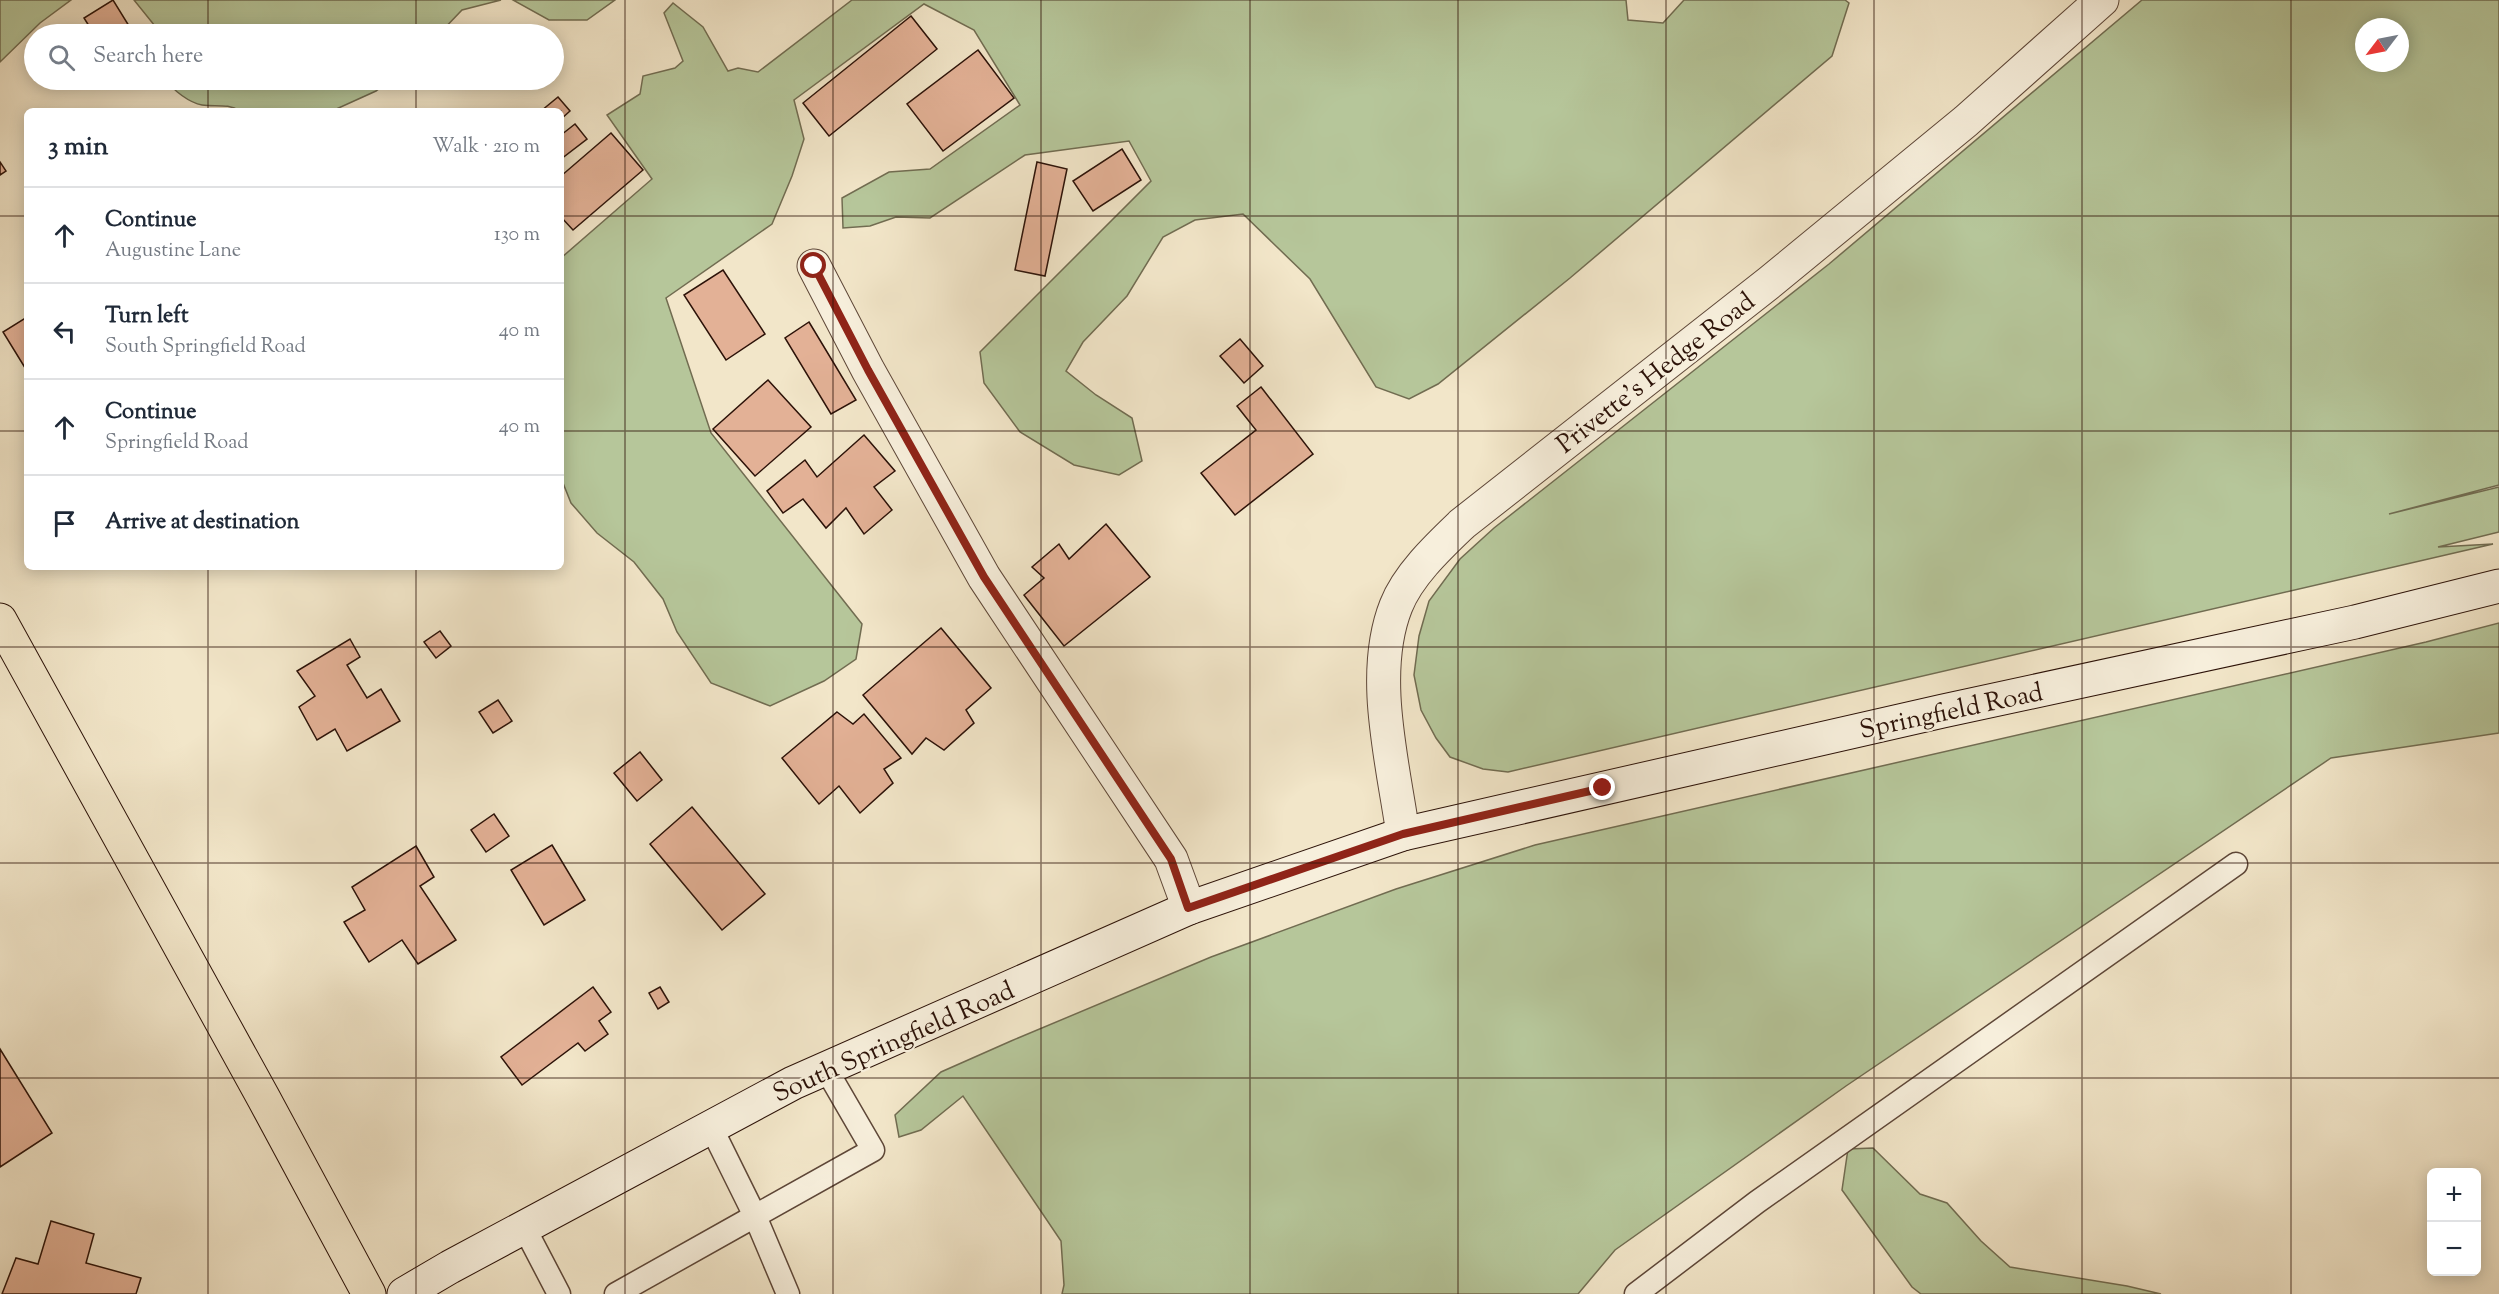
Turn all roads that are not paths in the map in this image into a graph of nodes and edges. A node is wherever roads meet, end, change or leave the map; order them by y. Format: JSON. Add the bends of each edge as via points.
{"nodes":[{"id":1,"x":2102,"y":0,"type":"edge"},
{"id":2,"x":814,"y":266,"type":"dead end"},
{"id":3,"x":2499,"y":586,"type":"edge"},
{"id":4,"x":0,"y":620,"type":"edge"},
{"id":5,"x":1403,"y":834,"type":"junction"},
{"id":6,"x":2236,"y":864,"type":"dead end"},
{"id":7,"x":1188,"y":908,"type":"junction"},
{"id":8,"x":826,"y":1069,"type":"junction"},
{"id":9,"x":711,"y":1127,"type":"junction"},
{"id":10,"x":755,"y":1216,"type":"junction"},
{"id":11,"x":524,"y":1227,"type":"junction"},
{"id":12,"x":369,"y":1294,"type":"edge"},
{"id":13,"x":404,"y":1294,"type":"edge"},
{"id":14,"x":559,"y":1294,"type":"edge"},
{"id":15,"x":616,"y":1294,"type":"edge"},
{"id":16,"x":788,"y":1294,"type":"edge"},
{"id":17,"x":1636,"y":1294,"type":"edge"}],
"edges":[{"from":1,"to":5,"type":"main road","name":"Privette's Hedge Road","via":[[1930,150],[1770,282],[1462,524],[1426,558],[1396,604],[1384,651],[1385,709]]},
{"from":2,"to":7,"type":"main road","via":[[873,381],[984,577],[1171,859]]},
{"from":3,"to":5,"type":"main road","name":"Springfield Road","via":[[2355,622]]},
{"from":4,"to":12,"type":"main road"},
{"from":5,"to":7,"type":"main road","name":"South Springfield Road"},
{"from":6,"to":17,"type":"lane","via":[[1757,1202]]},
{"from":7,"to":8,"type":"main road","name":"South Springfield Road"},
{"from":8,"to":9,"type":"main road","name":"South Springfield Road"},
{"from":8,"to":10,"type":"lane","via":[[873,1150]]},
{"from":9,"to":10,"type":"lane"},
{"from":9,"to":11,"type":"main road","name":"South Springfield Road"},
{"from":10,"to":15,"type":"lane"},
{"from":10,"to":16,"type":"lane"},
{"from":11,"to":13,"type":"main road","name":"South Springfield Road"},
{"from":11,"to":14,"type":"lane"}]}
